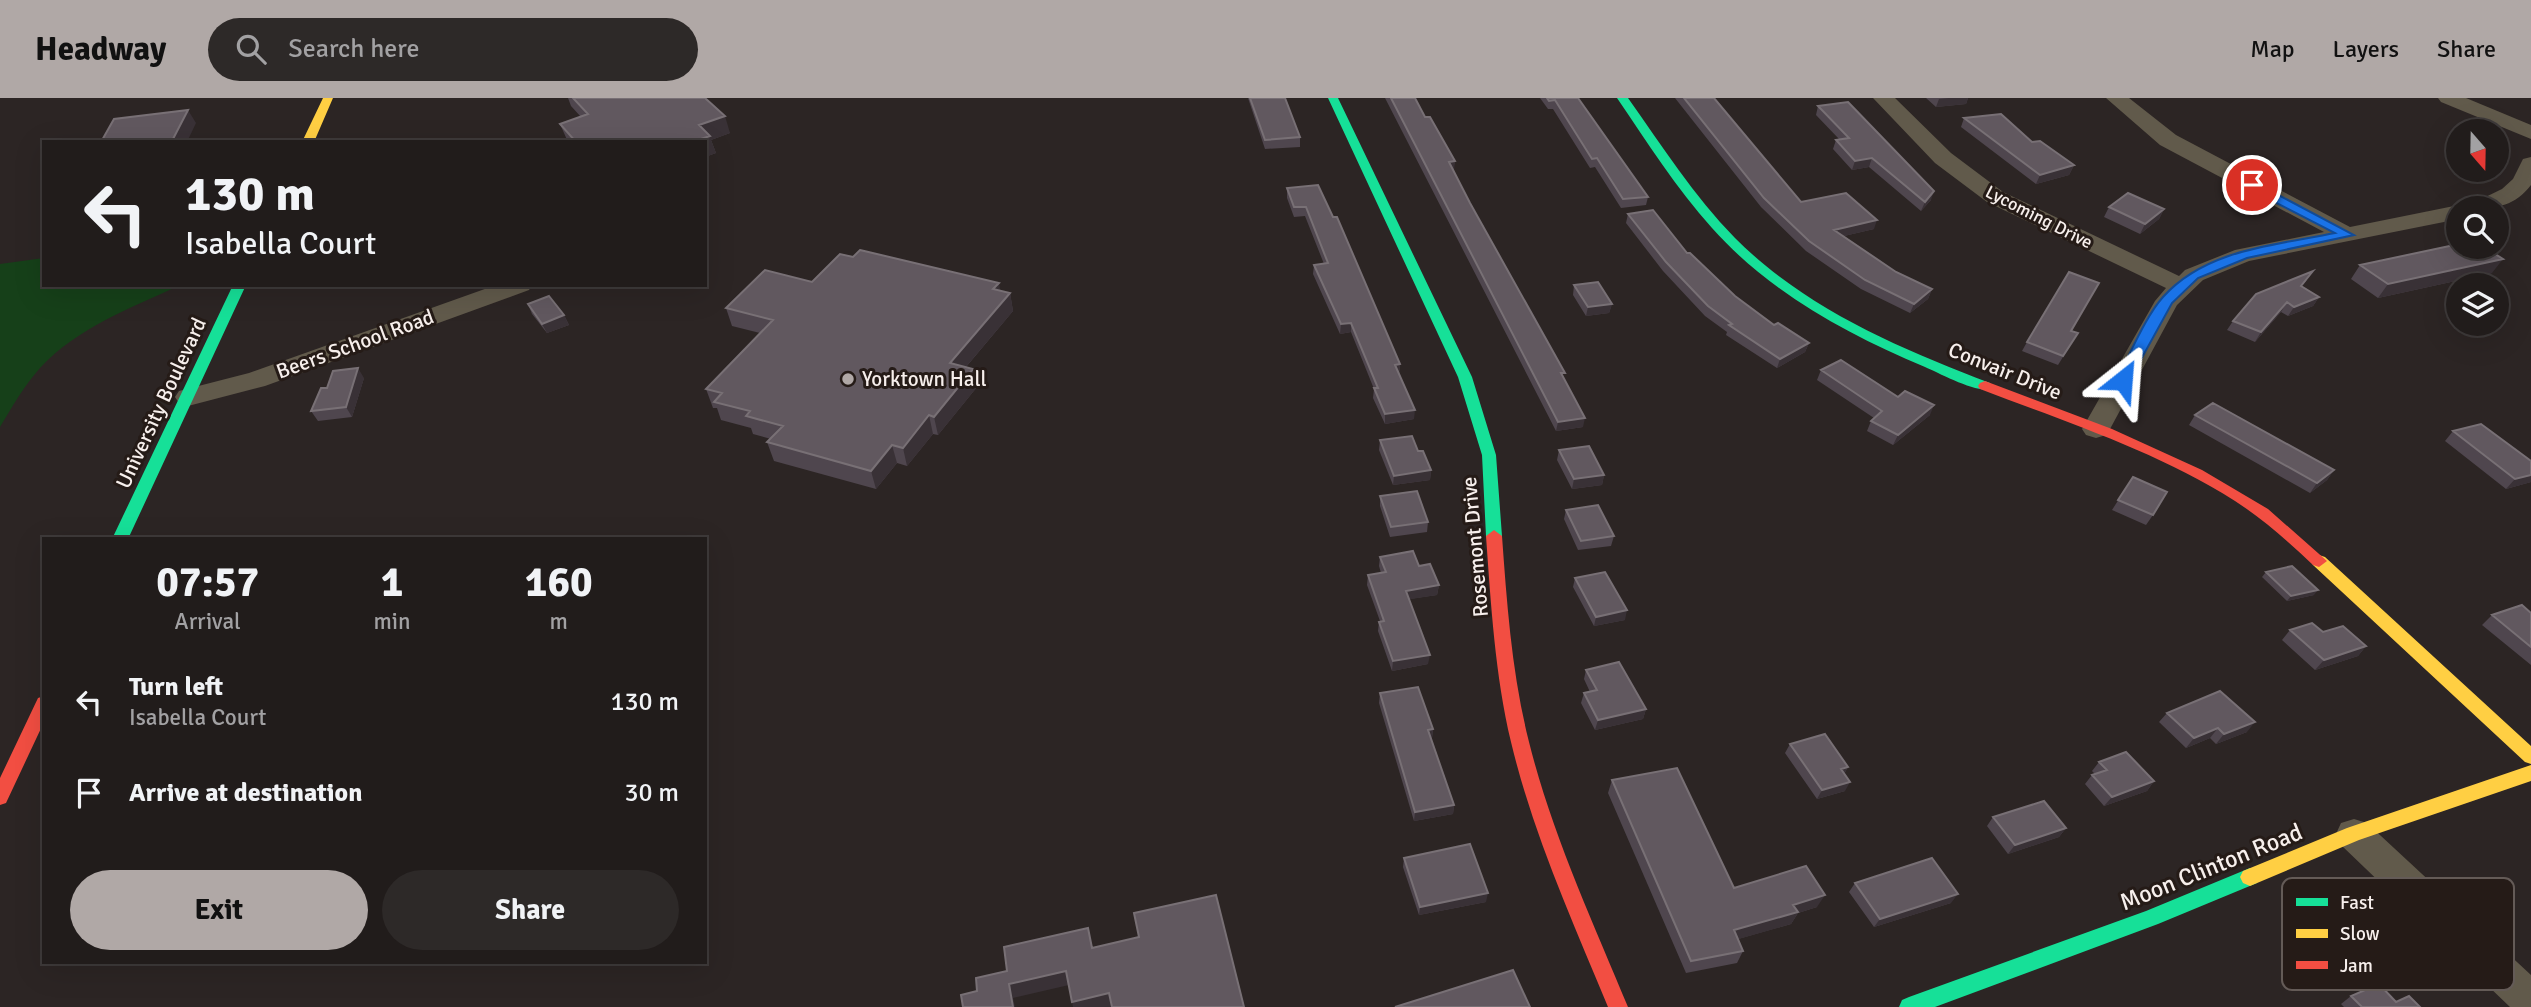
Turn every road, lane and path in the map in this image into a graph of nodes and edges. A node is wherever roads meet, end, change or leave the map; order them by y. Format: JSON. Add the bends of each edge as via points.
{"nodes":[{"id":1,"x":328,"y":98,"type":"edge"},
{"id":2,"x":1333,"y":98,"type":"edge"},
{"id":3,"x":1622,"y":98,"type":"edge"},
{"id":4,"x":1883,"y":98,"type":"edge"},
{"id":5,"x":2116,"y":98,"type":"edge"},
{"id":6,"x":2448,"y":98,"type":"edge"},
{"id":7,"x":2531,"y":132,"type":"edge"},
{"id":8,"x":308,"y":140,"type":"edge"},
{"id":9,"x":2531,"y":164,"type":"edge"},
{"id":10,"x":2509,"y":196,"type":"edge"},
{"id":11,"x":2446,"y":215,"type":"edge"},
{"id":12,"x":2348,"y":235,"type":"junction"},
{"id":13,"x":2180,"y":285,"type":"junction"},
{"id":14,"x":239,"y":287,"type":"edge"},
{"id":15,"x":514,"y":287,"type":"edge"},
{"id":16,"x":188,"y":397,"type":"junction"},
{"id":17,"x":2096,"y":429,"type":"junction"},
{"id":18,"x":121,"y":537,"type":"edge"},
{"id":19,"x":42,"y":707,"type":"edge"},
{"id":20,"x":2531,"y":757,"type":"edge"},
{"id":21,"x":2531,"y":773,"type":"edge"},
{"id":22,"x":0,"y":797,"type":"edge"},
{"id":23,"x":2354,"y":834,"type":"junction"},
{"id":24,"x":2400,"y":878,"type":"edge"},
{"id":25,"x":2514,"y":986,"type":"edge"},
{"id":26,"x":2531,"y":1002,"type":"edge"},
{"id":27,"x":1618,"y":1007,"type":"edge"},
{"id":28,"x":1909,"y":1007,"type":"edge"}],
"edges":[{"from":1,"to":8,"type":"street"},
{"from":2,"to":27,"type":"street","name":"Rosemont Drive","via":[[1465,377],[1482,427],[1489,454],[1506,666],[1515,716],[1562,873]]},
{"from":3,"to":17,"type":"street","name":"Convair Drive","via":[[1718,228],[1788,289],[1892,347]]},
{"from":4,"to":13,"type":"street","name":"Lycoming Drive","via":[[1943,158],[1995,198]]},
{"from":5,"to":12,"type":"street","via":[[2168,140]]},
{"from":6,"to":7,"type":"street"},
{"from":9,"to":10,"type":"street"},
{"from":11,"to":12,"type":"street"},
{"from":12,"to":13,"type":"street","via":[[2234,257]]},
{"from":13,"to":17,"type":"street","via":[[2152,324]]},
{"from":14,"to":16,"type":"street","name":"University Boulevard"},
{"from":15,"to":16,"type":"street","name":"Beers School Road","via":[[256,380]]},
{"from":16,"to":18,"type":"street","name":"University Boulevard"},
{"from":17,"to":20,"type":"street","name":"Convair Drive","via":[[2200,475],[2273,521]]},
{"from":19,"to":22,"type":"street"},
{"from":21,"to":23,"type":"street","name":"Moon Clinton Road"},
{"from":23,"to":24,"type":"street"},
{"from":23,"to":28,"type":"street","name":"Moon Clinton Road","via":[[2151,918]]},
{"from":25,"to":26,"type":"street"}]}
